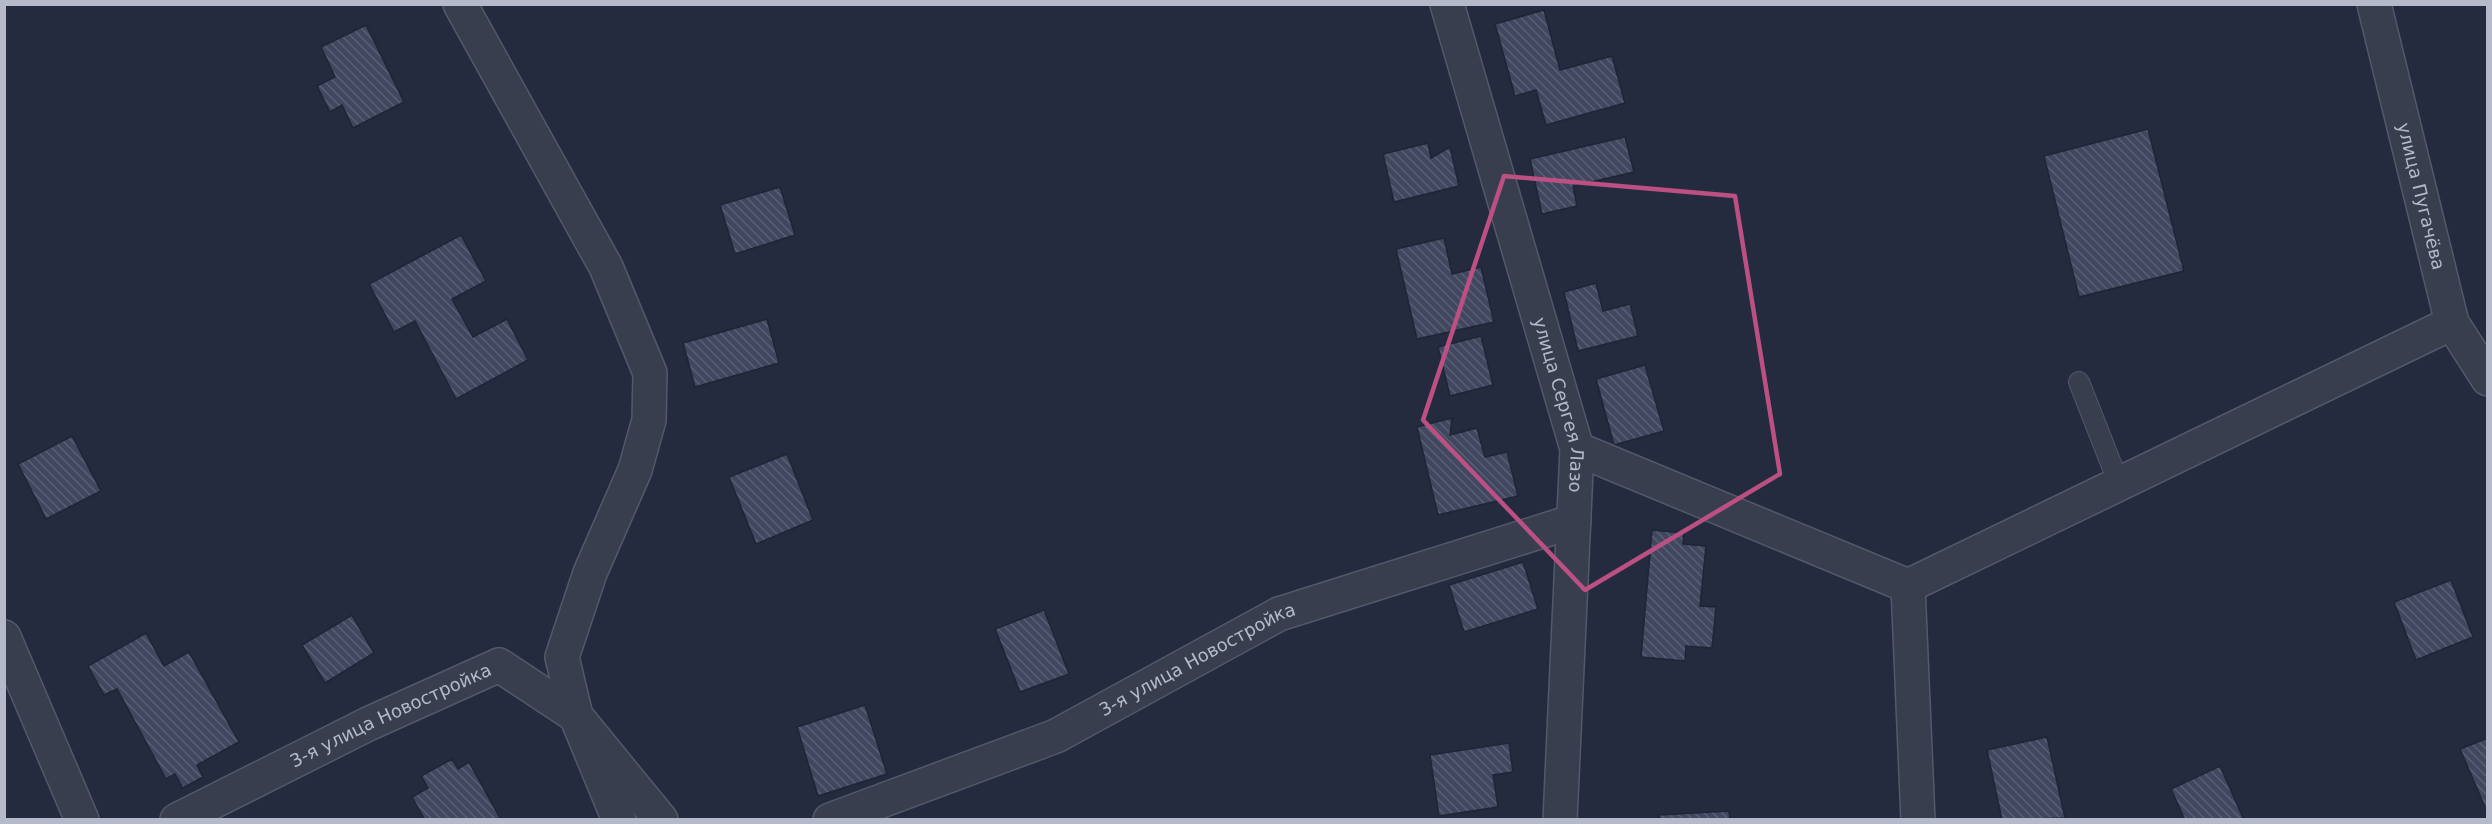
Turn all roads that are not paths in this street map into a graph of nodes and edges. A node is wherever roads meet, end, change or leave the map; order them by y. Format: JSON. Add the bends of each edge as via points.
{"nodes":[{"id":1,"x":460,"y":4,"type":"edge"},
{"id":2,"x":1447,"y":4,"type":"edge"},
{"id":3,"x":2374,"y":4,"type":"edge"},
{"id":4,"x":2452,"y":323,"type":"junction"},
{"id":5,"x":2487,"y":379,"type":"edge"},
{"id":6,"x":2079,"y":382,"type":"dead end"},
{"id":7,"x":1578,"y":449,"type":"junction"},
{"id":8,"x":2119,"y":484,"type":"junction"},
{"id":9,"x":1574,"y":521,"type":"junction"},
{"id":10,"x":1908,"y":586,"type":"junction"},
{"id":11,"x":4,"y":637,"type":"edge"},
{"id":12,"x":576,"y":716,"type":"junction"},
{"id":13,"x":81,"y":819,"type":"edge"},
{"id":14,"x":177,"y":819,"type":"edge"},
{"id":15,"x":619,"y":819,"type":"edge"},
{"id":16,"x":661,"y":819,"type":"edge"},
{"id":17,"x":830,"y":819,"type":"edge"},
{"id":18,"x":1560,"y":819,"type":"edge"},
{"id":19,"x":1918,"y":819,"type":"edge"}],
"edges":[{"from":1,"to":12,"type":"street","via":[[606,267],[650,373],[649,420],[635,470],[590,573],[562,657]]},
{"from":2,"to":7,"type":"street","name":"улица Сергея Лазо"},
{"from":3,"to":4,"type":"street","name":"улица Пугачёва"},
{"from":4,"to":5,"type":"street","name":"улица Пугачёва"},
{"from":4,"to":8,"type":"street"},
{"from":6,"to":8,"type":"lane"},
{"from":7,"to":9,"type":"street","name":"улица Сергея Лазо"},
{"from":7,"to":10,"type":"street"},
{"from":8,"to":10,"type":"street"},
{"from":9,"to":17,"type":"street","name":"3-я улица Новостройка","via":[[1279,614],[1056,736]]},
{"from":9,"to":18,"type":"street","name":"улица Сергея Лазо"},
{"from":10,"to":19,"type":"street"},
{"from":11,"to":13,"type":"street"},
{"from":12,"to":14,"type":"street","name":"3-я улица Новостройка","via":[[499,665],[368,724]]},
{"from":12,"to":15,"type":"street"},
{"from":12,"to":16,"type":"street","name":"3-я улица Новостройка"}]}
